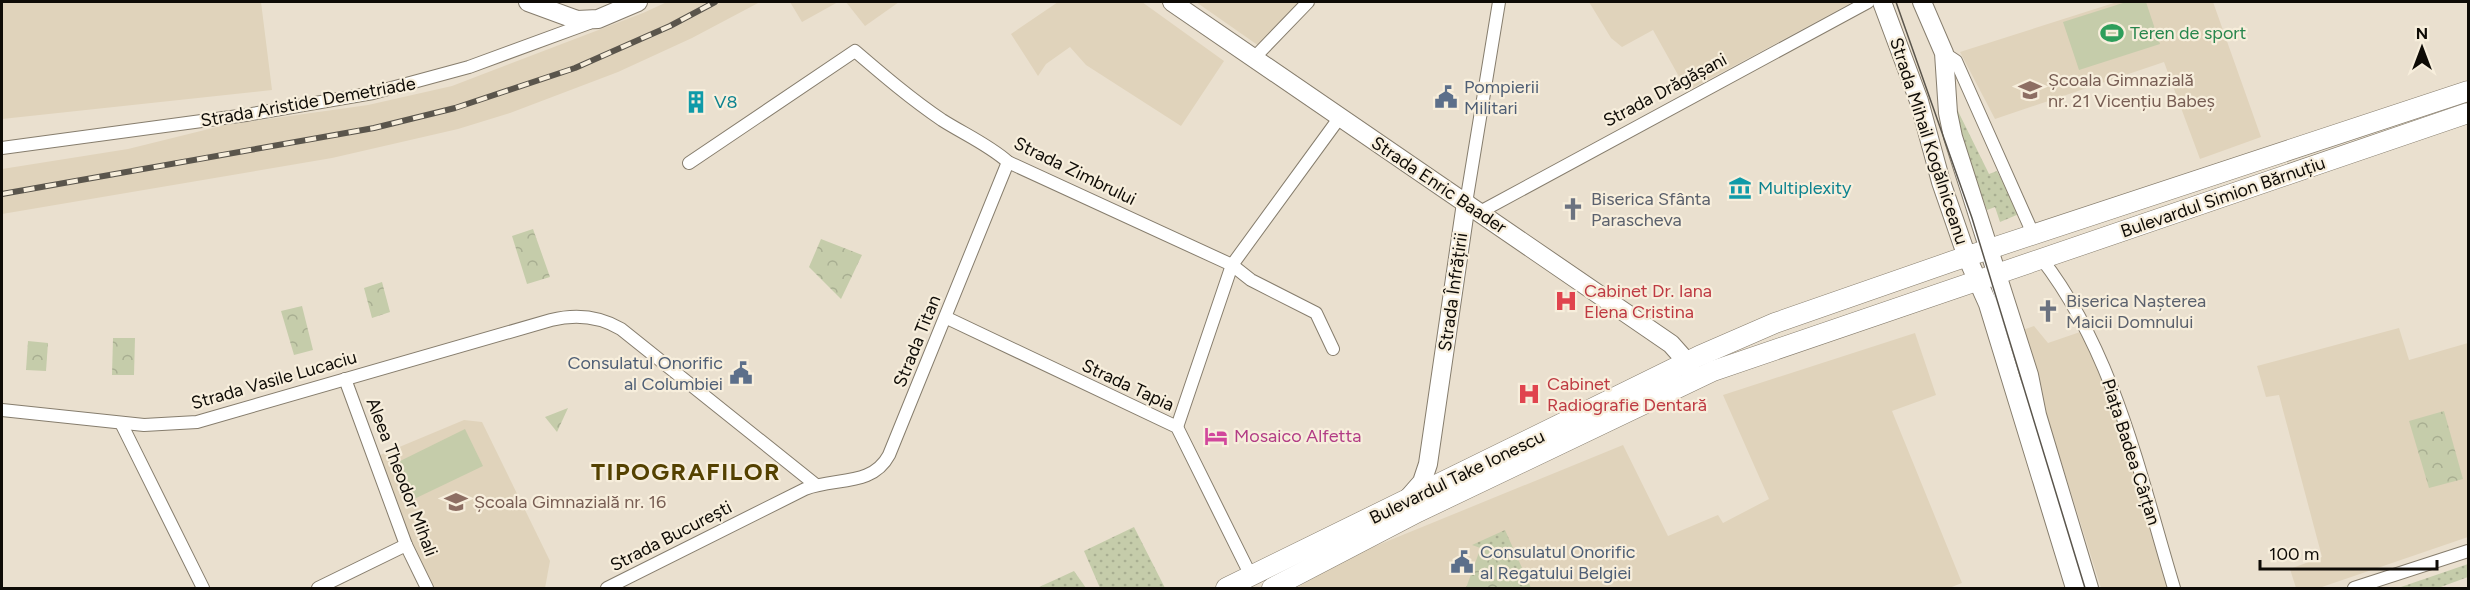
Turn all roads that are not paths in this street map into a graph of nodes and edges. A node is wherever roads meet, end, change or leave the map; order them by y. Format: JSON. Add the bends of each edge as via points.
{"nodes":[{"id":1,"x":528,"y":2,"type":"edge"},
{"id":2,"x":638,"y":2,"type":"edge"},
{"id":3,"x":1172,"y":2,"type":"edge"},
{"id":4,"x":1308,"y":2,"type":"edge"},
{"id":5,"x":1499,"y":2,"type":"edge"},
{"id":6,"x":1868,"y":2,"type":"edge"},
{"id":7,"x":1882,"y":2,"type":"edge"},
{"id":8,"x":1922,"y":2,"type":"edge"},
{"id":9,"x":598,"y":19,"type":"junction"},
{"id":10,"x":1944,"y":53,"type":"junction"},
{"id":11,"x":1254,"y":58,"type":"junction"},
{"id":12,"x":2469,"y":91,"type":"edge"},
{"id":13,"x":2469,"y":113,"type":"edge"},
{"id":14,"x":1340,"y":117,"type":"junction"},
{"id":15,"x":2,"y":148,"type":"edge"},
{"id":16,"x":1008,"y":162,"type":"junction"},
{"id":17,"x":689,"y":163,"type":"dead end"},
{"id":18,"x":1473,"y":208,"type":"junction"},
{"id":19,"x":2034,"y":236,"type":"junction"},
{"id":20,"x":1990,"y":250,"type":"junction"},
{"id":21,"x":1967,"y":257,"type":"junction"},
{"id":22,"x":2041,"y":258,"type":"junction"},
{"id":23,"x":1232,"y":265,"type":"junction"},
{"id":24,"x":1997,"y":273,"type":"junction"},
{"id":25,"x":1977,"y":279,"type":"junction"},
{"id":26,"x":947,"y":318,"type":"junction"},
{"id":27,"x":1333,"y":349,"type":"dead end"},
{"id":28,"x":1691,"y":371,"type":"junction"},
{"id":29,"x":345,"y":379,"type":"junction"},
{"id":30,"x":2,"y":410,"type":"edge"},
{"id":31,"x":121,"y":423,"type":"junction"},
{"id":32,"x":1177,"y":427,"type":"junction"},
{"id":33,"x":816,"y":485,"type":"junction"},
{"id":34,"x":1403,"y":502,"type":"junction"},
{"id":35,"x":406,"y":545,"type":"junction"},
{"id":36,"x":2469,"y":551,"type":"edge"},
{"id":37,"x":1251,"y":576,"type":"junction"},
{"id":38,"x":203,"y":588,"type":"edge"},
{"id":39,"x":318,"y":588,"type":"edge"},
{"id":40,"x":427,"y":588,"type":"edge"},
{"id":41,"x":608,"y":588,"type":"edge"},
{"id":42,"x":1226,"y":588,"type":"edge"},
{"id":43,"x":1272,"y":588,"type":"edge"},
{"id":44,"x":2075,"y":588,"type":"edge"},
{"id":45,"x":2089,"y":588,"type":"edge"},
{"id":46,"x":2174,"y":588,"type":"edge"},
{"id":47,"x":2354,"y":588,"type":"edge"}],
"edges":[{"from":1,"to":9,"type":"street","via":[[576,20]]},
{"from":2,"to":9,"type":"street","name":"Strada Aristide Demetriade"},
{"from":3,"to":11,"type":"street","name":"Strada Enric Baader"},
{"from":4,"to":11,"type":"street"},
{"from":5,"to":18,"type":"street","name":"Strada Înfrățirii"},
{"from":6,"to":18,"type":"street","name":"Strada Drăgășani"},
{"from":7,"to":21,"type":"street","name":"Strada Mihail Kogălniceanu","via":[[1919,101]]},
{"from":8,"to":10,"type":"street","name":"Strada Mihail Kogălniceanu"},
{"from":9,"to":15,"type":"street","name":"Strada Aristide Demetriade","via":[[484,63],[373,93],[236,117]]},
{"from":10,"to":19,"type":"street","name":"Strada Mihail Kogălniceanu","via":[[1956,61]]},
{"from":10,"to":20,"type":"street","name":"Strada Mihail Kogălniceanu","via":[[1951,131]]},
{"from":11,"to":14,"type":"street","name":"Strada Enric Baader"},
{"from":12,"to":19,"type":"main road","name":"Bulevardul Simion Bărnuțiu"},
{"from":13,"to":22,"type":"main road","name":"Bulevardul Simion Bărnuțiu"},
{"from":14,"to":18,"type":"street","name":"Strada Enric Baader"},
{"from":14,"to":23,"type":"street"},
{"from":16,"to":17,"type":"street","name":"Strada Zimbrului","via":[[897,87],[855,51]]},
{"from":16,"to":23,"type":"street","name":"Strada Zimbrului"},
{"from":16,"to":26,"type":"street","name":"Strada Titan"},
{"from":18,"to":28,"type":"street","name":"Strada Enric Baader","via":[[1671,344]]},
{"from":18,"to":34,"type":"street","name":"Strada Înfrățirii","via":[[1428,464],[1422,482]]},
{"from":19,"to":20,"type":"main road","name":"Bulevardul Simion Bărnuțiu"},
{"from":20,"to":21,"type":"main road","name":"Bulevardul Take Ionescu"},
{"from":20,"to":24,"type":"street","name":"Strada Mihail Kogălniceanu"},
{"from":21,"to":25,"type":"street","name":"Strada Mihail Kogălniceanu"},
{"from":21,"to":28,"type":"main road","name":"Bulevardul Take Ionescu","via":[[1775,323]]},
{"from":22,"to":24,"type":"main road","name":"Bulevardul Simion Bărnuțiu"},
{"from":22,"to":46,"type":"street","name":"Piața Badea Cârțan","via":[[2086,332],[2116,396]]},
{"from":23,"to":27,"type":"street","name":"Strada Zimbrului","via":[[1251,280],[1316,313]]},
{"from":23,"to":32,"type":"street"},
{"from":24,"to":25,"type":"main road","name":"Bulevardul Simion Bărnuțiu"},
{"from":24,"to":45,"type":"street"},
{"from":25,"to":28,"type":"main road","name":"Bulevardul Take Ionescu","via":[[1745,360]]},
{"from":25,"to":44,"type":"street"},
{"from":26,"to":32,"type":"street","name":"Strada Tapia"},
{"from":26,"to":33,"type":"street","name":"Strada Titan","via":[[884,464],[863,478]]},
{"from":28,"to":34,"type":"main road","name":"Bulevardul Take Ionescu"},
{"from":28,"to":43,"type":"main road","name":"Bulevardul Take Ionescu","via":[[1558,448],[1418,512]]},
{"from":29,"to":31,"type":"street","name":"Strada Vasile Lucaciu","via":[[204,421],[163,425]]},
{"from":29,"to":33,"type":"street","name":"Strada Vasile Lucaciu","via":[[551,320],[590,317],[621,329]]},
{"from":29,"to":35,"type":"street","name":"Aleea Theodor Mihali"},
{"from":30,"to":31,"type":"street","name":"Strada Vasile Lucaciu"},
{"from":31,"to":38,"type":"street"},
{"from":32,"to":37,"type":"street","name":"Strada Tapia"},
{"from":33,"to":41,"type":"street","name":"Strada București"},
{"from":34,"to":37,"type":"main road","name":"Bulevardul Take Ionescu"},
{"from":35,"to":39,"type":"street"},
{"from":35,"to":40,"type":"street","name":"Aleea Theodor Mihali"},
{"from":36,"to":47,"type":"street"},
{"from":37,"to":42,"type":"main road","name":"Bulevardul Take Ionescu"}]}
